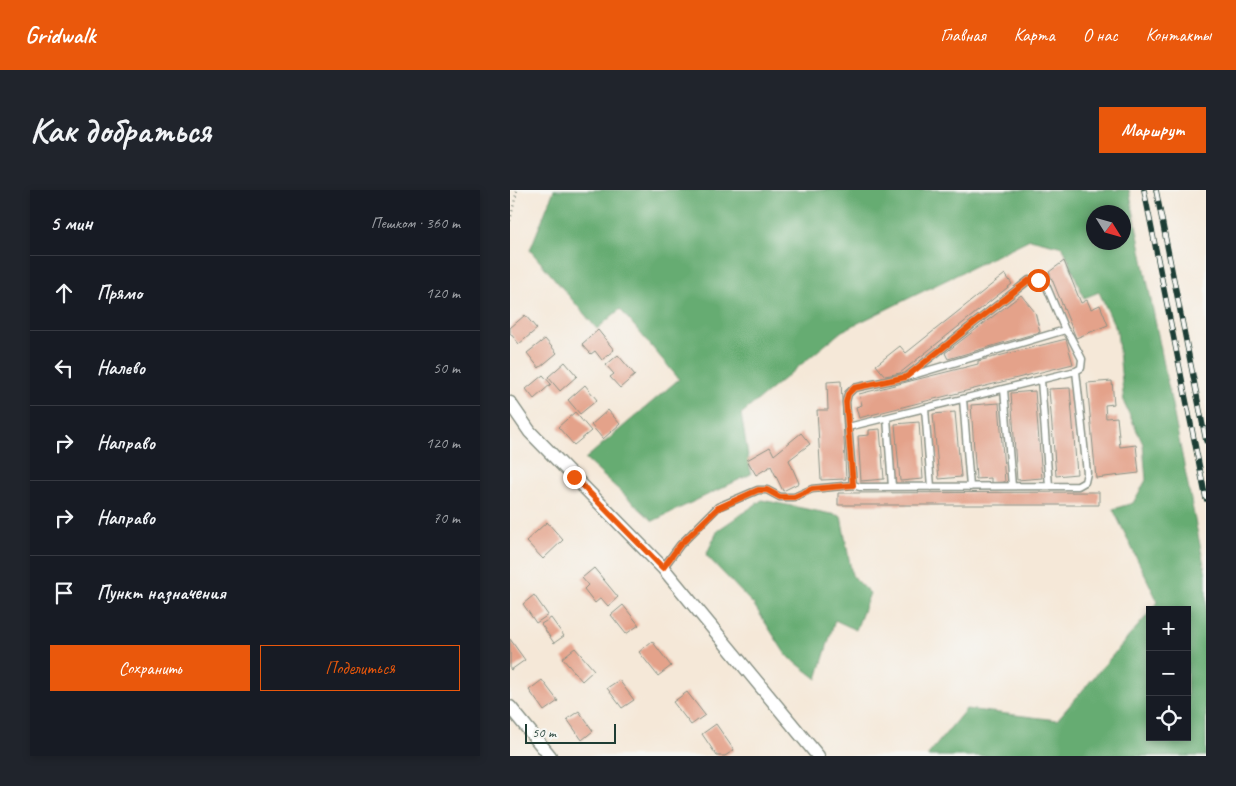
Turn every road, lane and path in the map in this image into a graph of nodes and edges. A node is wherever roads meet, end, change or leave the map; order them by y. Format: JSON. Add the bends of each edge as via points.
{"nodes":[{"id":1,"x":517,"y":190,"type":"edge"},
{"id":2,"x":510,"y":221,"type":"edge"},
{"id":3,"x":1065,"y":330,"type":"junction"},
{"id":4,"x":1076,"y":371,"type":"junction"},
{"id":5,"x":906,"y":377,"type":"junction"},
{"id":6,"x":1041,"y":380,"type":"junction"},
{"id":7,"x":1004,"y":389,"type":"junction"},
{"id":8,"x":963,"y":399,"type":"junction"},
{"id":9,"x":510,"y":403,"type":"edge"},
{"id":10,"x":925,"y":408,"type":"junction"},
{"id":11,"x":887,"y":418,"type":"junction"},
{"id":12,"x":848,"y":427,"type":"junction"},
{"id":13,"x":853,"y":485,"type":"junction"},
{"id":14,"x":1012,"y":486,"type":"junction"},
{"id":15,"x":1049,"y":486,"type":"junction"},
{"id":16,"x":892,"y":487,"type":"junction"},
{"id":17,"x":931,"y":487,"type":"junction"},
{"id":18,"x":970,"y":487,"type":"junction"},
{"id":19,"x":663,"y":568,"type":"junction"},
{"id":20,"x":510,"y":707,"type":"edge"},
{"id":21,"x":550,"y":756,"type":"edge"},
{"id":22,"x":818,"y":756,"type":"edge"}],
"edges":[{"from":1,"to":2,"type":"path"},
{"from":3,"to":4,"type":"lane","via":[[1082,360],[1081,368]]},
{"from":3,"to":5,"type":"lane"},
{"from":3,"to":5,"type":"lane","via":[[1046,285],[1038,280],[1029,280]]},
{"from":4,"to":6,"type":"lane"},
{"from":4,"to":15,"type":"lane","via":[[1087,473],[1085,482],[1078,486]]},
{"from":5,"to":12,"type":"lane","via":[[854,388],[846,402]]},
{"from":6,"to":7,"type":"lane"},
{"from":6,"to":15,"type":"lane"},
{"from":7,"to":8,"type":"lane"},
{"from":7,"to":14,"type":"lane"},
{"from":8,"to":10,"type":"lane"},
{"from":8,"to":18,"type":"lane"},
{"from":9,"to":19,"type":"street","via":[[530,432]]},
{"from":10,"to":11,"type":"lane"},
{"from":10,"to":17,"type":"lane"},
{"from":11,"to":12,"type":"lane"},
{"from":11,"to":16,"type":"lane"},
{"from":12,"to":13,"type":"lane"},
{"from":13,"to":16,"type":"lane"},
{"from":13,"to":19,"type":"lane","via":[[812,489],[794,497],[780,497],[767,490],[758,490],[718,508],[680,545]]},
{"from":14,"to":15,"type":"lane"},
{"from":14,"to":18,"type":"lane"},
{"from":16,"to":17,"type":"lane"},
{"from":17,"to":18,"type":"lane"},
{"from":19,"to":22,"type":"street"},
{"from":20,"to":21,"type":"street"}]}
